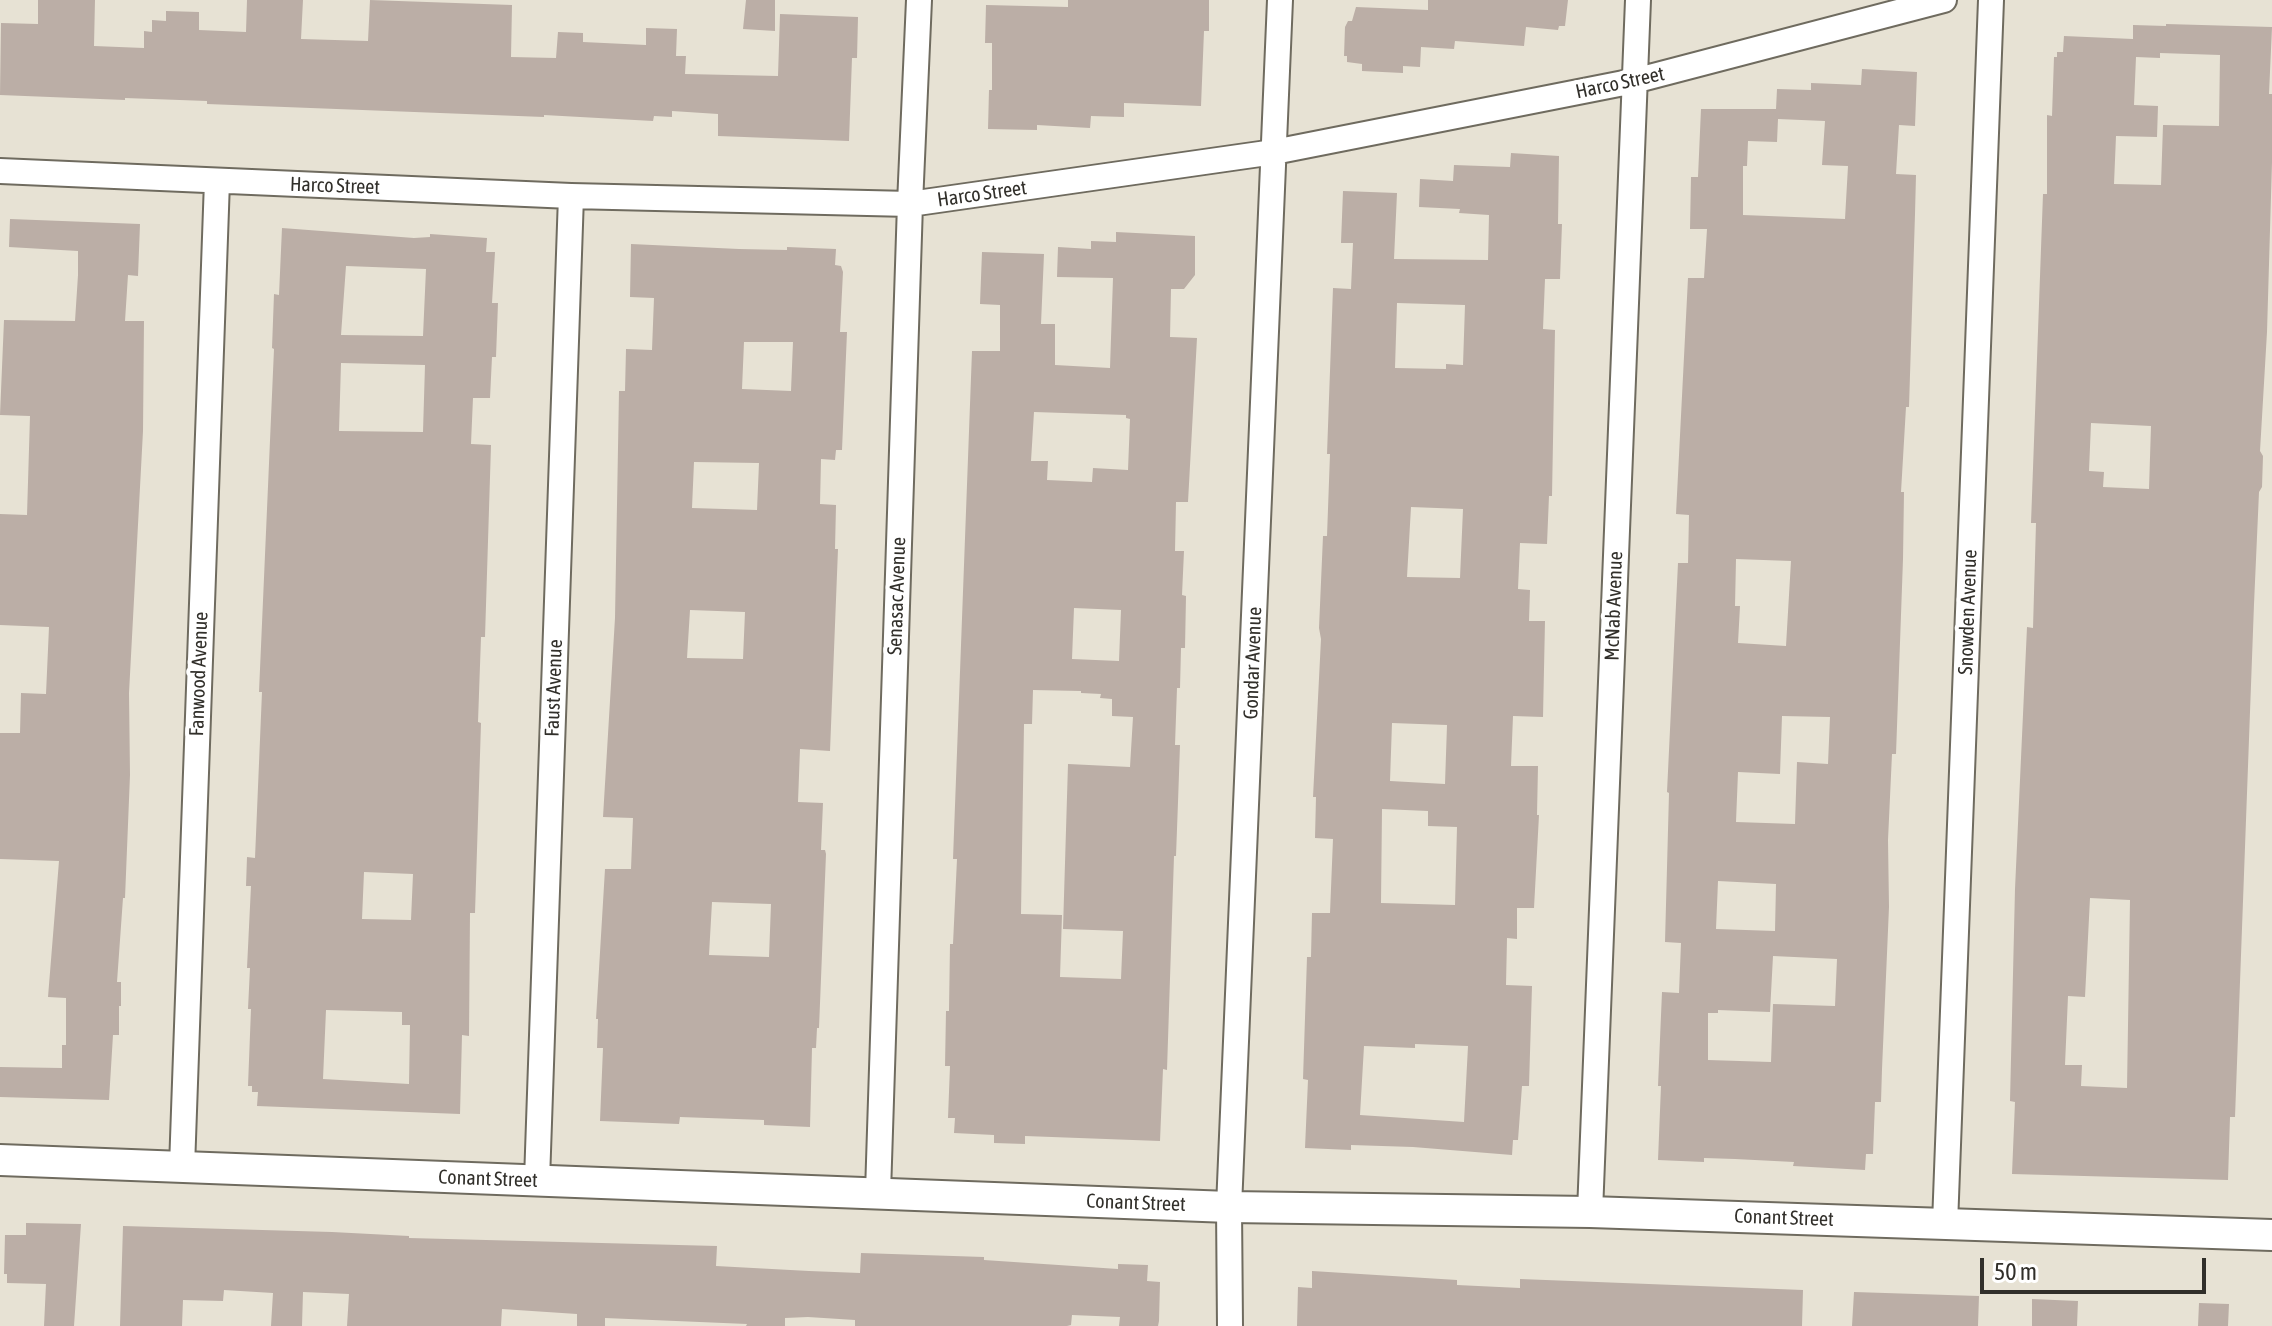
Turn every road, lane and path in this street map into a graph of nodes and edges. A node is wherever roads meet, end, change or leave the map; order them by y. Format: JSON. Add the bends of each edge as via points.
{"nodes":[{"id":1,"x":919,"y":0,"type":"edge"},
{"id":2,"x":1280,"y":0,"type":"edge"},
{"id":3,"x":1638,"y":0,"type":"edge"},
{"id":4,"x":1944,"y":0,"type":"edge"},
{"id":5,"x":1991,"y":0,"type":"edge"},
{"id":6,"x":1634,"y":81,"type":"junction"},
{"id":7,"x":1274,"y":152,"type":"junction"},
{"id":8,"x":0,"y":171,"type":"edge"},
{"id":9,"x":217,"y":181,"type":"junction"},
{"id":10,"x":571,"y":196,"type":"junction"},
{"id":11,"x":910,"y":204,"type":"junction"},
{"id":12,"x":0,"y":1160,"type":"edge"},
{"id":13,"x":182,"y":1167,"type":"junction"},
{"id":14,"x":537,"y":1180,"type":"junction"},
{"id":15,"x":878,"y":1192,"type":"junction"},
{"id":16,"x":1229,"y":1207,"type":"junction"},
{"id":17,"x":1590,"y":1212,"type":"junction"},
{"id":18,"x":1945,"y":1224,"type":"junction"},
{"id":19,"x":2272,"y":1235,"type":"edge"},
{"id":20,"x":1230,"y":1326,"type":"edge"}],
"edges":[{"from":1,"to":11,"type":"street","name":"Senasac Avenue"},
{"from":2,"to":7,"type":"street","name":"Gondar Avenue"},
{"from":3,"to":6,"type":"street","name":"McNab Avenue"},
{"from":4,"to":6,"type":"street","name":"Harco Street"},
{"from":5,"to":18,"type":"street","name":"Snowden Avenue"},
{"from":6,"to":7,"type":"street","name":"Harco Street"},
{"from":6,"to":17,"type":"street","name":"McNab Avenue"},
{"from":7,"to":11,"type":"street","name":"Harco Street"},
{"from":7,"to":16,"type":"street","name":"Gondar Avenue"},
{"from":8,"to":9,"type":"street","name":"Harco Street"},
{"from":9,"to":10,"type":"street","name":"Harco Street"},
{"from":9,"to":13,"type":"street","name":"Fanwood Avenue"},
{"from":10,"to":11,"type":"street","name":"Harco Street"},
{"from":10,"to":14,"type":"street","name":"Faust Avenue"},
{"from":11,"to":15,"type":"street","name":"Senasac Avenue"},
{"from":12,"to":13,"type":"street","name":"Conant Street"},
{"from":13,"to":14,"type":"street","name":"Conant Street"},
{"from":14,"to":15,"type":"street","name":"Conant Street"},
{"from":15,"to":16,"type":"street","name":"Conant Street"},
{"from":16,"to":17,"type":"street","name":"Conant Street"},
{"from":16,"to":20,"type":"street","name":"Gondar Avenue"},
{"from":17,"to":18,"type":"street","name":"Conant Street"},
{"from":18,"to":19,"type":"street","name":"Conant Street"}]}
